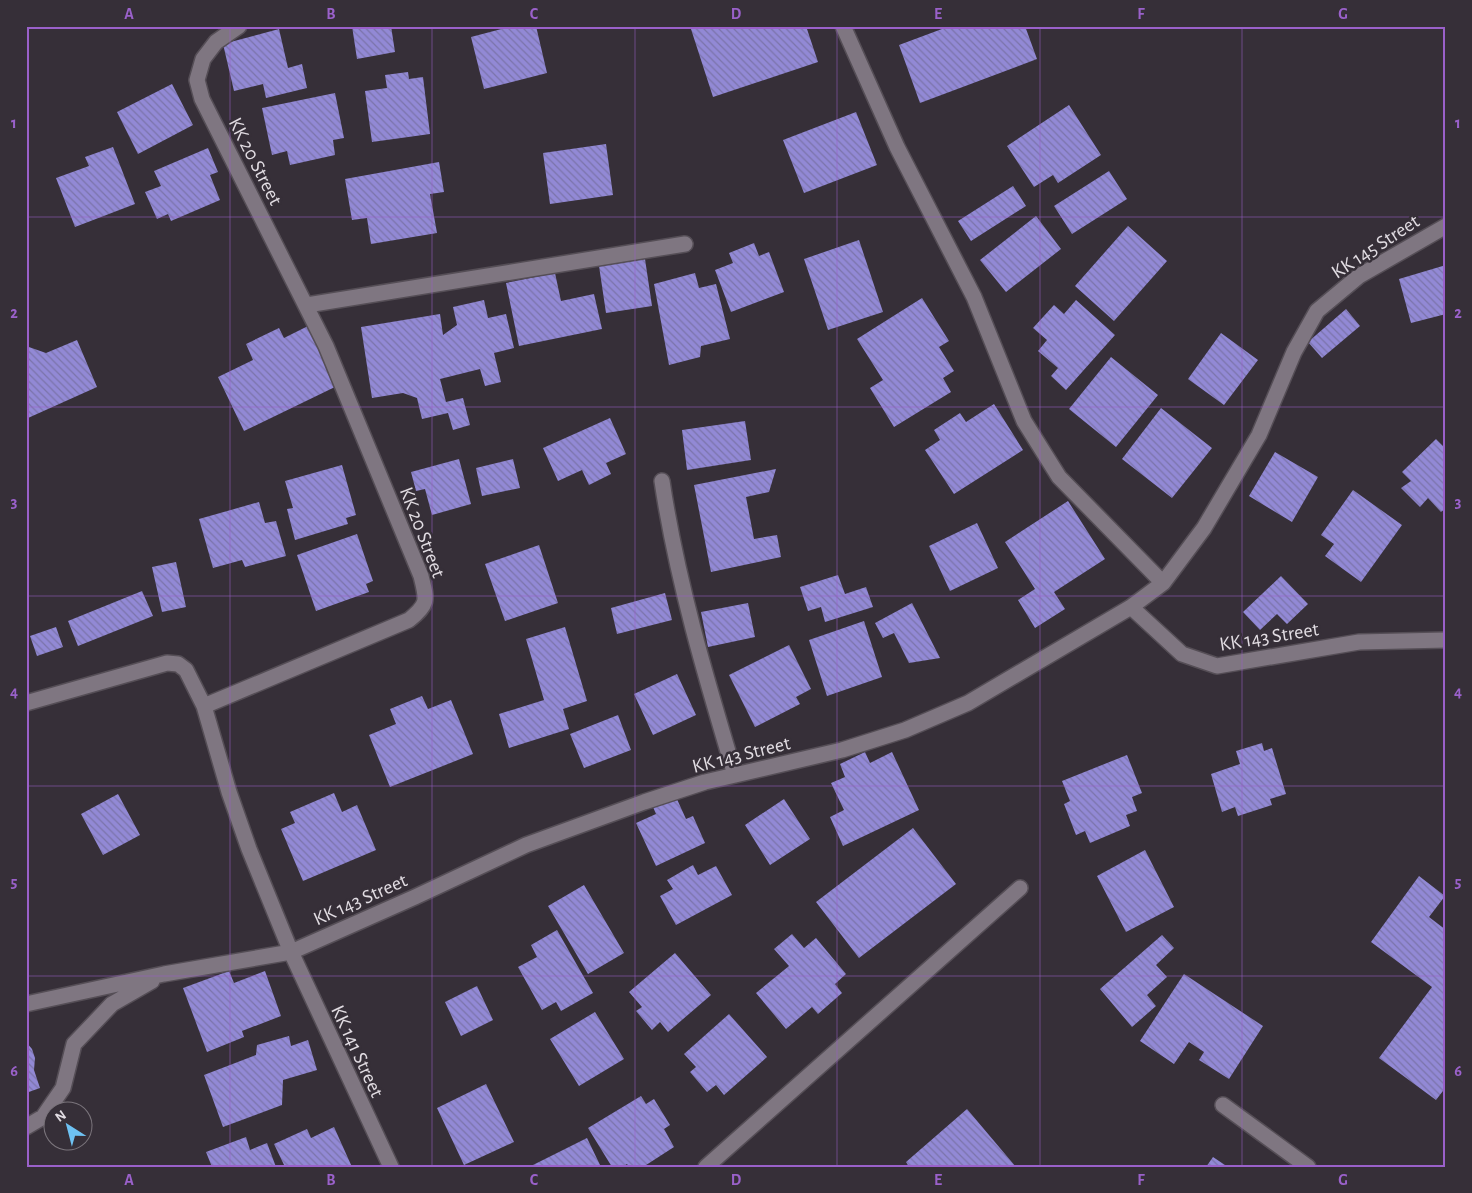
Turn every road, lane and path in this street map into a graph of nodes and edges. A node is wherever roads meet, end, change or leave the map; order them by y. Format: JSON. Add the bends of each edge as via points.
{"nodes":[{"id":1,"x":239,"y":26,"type":"edge"},
{"id":2,"x":843,"y":26,"type":"edge"},
{"id":3,"x":1446,"y":226,"type":"edge"},
{"id":4,"x":685,"y":244,"type":"dead end"},
{"id":5,"x":307,"y":304,"type":"junction"},
{"id":6,"x":662,"y":481,"type":"dead end"},
{"id":7,"x":1163,"y":583,"type":"junction"},
{"id":8,"x":1131,"y":607,"type":"junction"},
{"id":9,"x":1446,"y":640,"type":"edge"},
{"id":10,"x":26,"y":703,"type":"edge"},
{"id":11,"x":204,"y":706,"type":"junction"},
{"id":12,"x":735,"y":775,"type":"junction"},
{"id":13,"x":1020,"y":888,"type":"dead end"},
{"id":14,"x":291,"y":952,"type":"junction"},
{"id":15,"x":164,"y":974,"type":"junction"},
{"id":16,"x":26,"y":1004,"type":"edge"},
{"id":17,"x":1223,"y":1105,"type":"dead end"},
{"id":18,"x":26,"y":1127,"type":"edge"},
{"id":19,"x":391,"y":1167,"type":"edge"},
{"id":20,"x":706,"y":1167,"type":"edge"},
{"id":21,"x":1308,"y":1167,"type":"edge"}],
"edges":[{"from":1,"to":5,"type":"street","name":"KK 20 Street","via":[[216,42],[203,60],[197,80],[202,99]]},
{"from":2,"to":7,"type":"street","via":[[897,147],[974,298],[1024,421],[1059,477]]},
{"from":3,"to":7,"type":"street","name":"KK 145 Street","via":[[1359,276],[1317,311],[1294,352],[1259,435],[1204,528]]},
{"from":4,"to":5,"type":"street"},
{"from":5,"to":11,"type":"street","name":"KK 20 Street","via":[[361,427],[426,595],[422,609],[409,620]]},
{"from":6,"to":12,"type":"street","via":[[703,668]]},
{"from":7,"to":8,"type":"street","name":"KK 145 Street"},
{"from":8,"to":9,"type":"street","name":"KK 143 Street","via":[[1182,654],[1217,666],[1359,642]]},
{"from":8,"to":12,"type":"street","name":"KK 143 Street","via":[[968,704],[905,730],[842,750]]},
{"from":10,"to":11,"type":"street","via":[[167,663],[178,664],[186,670]]},
{"from":11,"to":14,"type":"street","via":[[249,849]]},
{"from":12,"to":14,"type":"street","name":"KK 143 Street","via":[[644,802],[526,845]]},
{"from":13,"to":20,"type":"street"},
{"from":14,"to":15,"type":"street","name":"KK 143 Street"},
{"from":14,"to":19,"type":"street","name":"KK 141 Street"},
{"from":15,"to":16,"type":"street","name":"KK 143 Street"},
{"from":15,"to":18,"type":"street","via":[[112,1004],[74,1044],[62,1088],[44,1117]]},
{"from":17,"to":21,"type":"street"}]}
